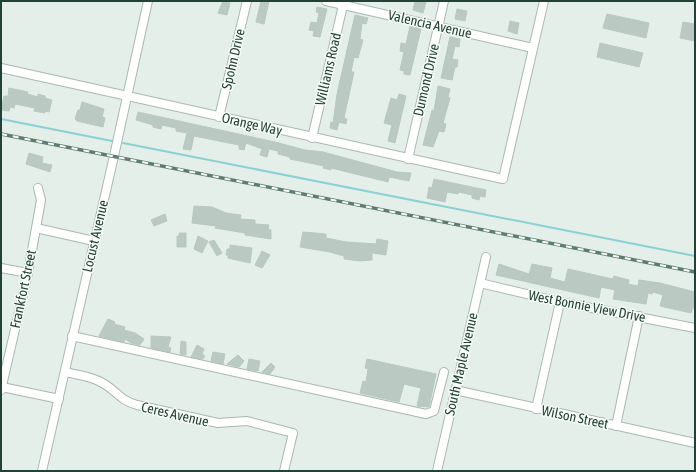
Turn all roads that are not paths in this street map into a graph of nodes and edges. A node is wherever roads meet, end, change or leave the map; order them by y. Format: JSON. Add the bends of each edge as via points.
{"nodes":[{"id":1,"x":148,"y":1,"type":"edge"},
{"id":2,"x":247,"y":1,"type":"edge"},
{"id":3,"x":326,"y":1,"type":"edge"},
{"id":4,"x":444,"y":1,"type":"edge"},
{"id":5,"x":544,"y":1,"type":"edge"},
{"id":6,"x":344,"y":3,"type":"edge"},
{"id":7,"x":438,"y":26,"type":"junction"},
{"id":8,"x":533,"y":48,"type":"junction"},
{"id":9,"x":1,"y":68,"type":"edge"},
{"id":10,"x":126,"y":96,"type":"junction"},
{"id":11,"x":219,"y":117,"type":"junction"},
{"id":12,"x":312,"y":138,"type":"junction"},
{"id":13,"x":408,"y":159,"type":"junction"},
{"id":14,"x":38,"y":188,"type":"dead end"},
{"id":15,"x":36,"y":228,"type":"junction"},
{"id":16,"x":94,"y":241,"type":"junction"},
{"id":17,"x":486,"y":257,"type":"dead end"},
{"id":18,"x":1,"y":268,"type":"edge"},
{"id":19,"x":28,"y":273,"type":"junction"},
{"id":20,"x":480,"y":283,"type":"junction"},
{"id":21,"x":560,"y":302,"type":"junction"},
{"id":22,"x":639,"y":316,"type":"junction"},
{"id":23,"x":695,"y":328,"type":"edge"},
{"id":24,"x":72,"y":336,"type":"junction"},
{"id":25,"x":64,"y":372,"type":"junction"},
{"id":26,"x":444,"y":372,"type":"dead end"},
{"id":27,"x":1,"y":389,"type":"edge"},
{"id":28,"x":455,"y":390,"type":"junction"},
{"id":29,"x":58,"y":399,"type":"junction"},
{"id":30,"x":536,"y":409,"type":"junction"},
{"id":31,"x":616,"y":426,"type":"junction"},
{"id":32,"x":695,"y":443,"type":"edge"},
{"id":33,"x":42,"y":471,"type":"edge"},
{"id":34,"x":284,"y":471,"type":"edge"},
{"id":35,"x":437,"y":471,"type":"edge"}],
"edges":[{"from":1,"to":10,"type":"street","name":"Locust Avenue"},
{"from":2,"to":11,"type":"street","name":"Spohn Drive"},
{"from":3,"to":6,"type":"street","name":"Valencia Avenue"},
{"from":4,"to":7,"type":"street","name":"Dumond Drive"},
{"from":5,"to":8,"type":"street"},
{"from":6,"to":7,"type":"street","name":"Valencia Avenue"},
{"from":6,"to":12,"type":"street","name":"Williams Road"},
{"from":7,"to":8,"type":"street","name":"Valencia Avenue"},
{"from":7,"to":13,"type":"street","name":"Dumond Drive"},
{"from":8,"to":13,"type":"street","name":"Orange Way","via":[[503,179]]},
{"from":9,"to":10,"type":"street","name":"Orange Way"},
{"from":10,"to":11,"type":"street","name":"Orange Way"},
{"from":10,"to":16,"type":"street","name":"Locust Avenue"},
{"from":11,"to":12,"type":"street","name":"Orange Way"},
{"from":12,"to":13,"type":"street","name":"Orange Way"},
{"from":14,"to":15,"type":"street","name":"Frankfort Street","via":[[41,200]]},
{"from":15,"to":16,"type":"street"},
{"from":15,"to":19,"type":"street","name":"Frankfort Street"},
{"from":16,"to":24,"type":"street","name":"Locust Avenue"},
{"from":17,"to":20,"type":"street","name":"South Maple Avenue"},
{"from":18,"to":19,"type":"street"},
{"from":19,"to":27,"type":"street","name":"Frankfort Street"},
{"from":20,"to":21,"type":"street","name":"West Bonnie View Drive"},
{"from":20,"to":28,"type":"street","name":"South Maple Avenue"},
{"from":21,"to":22,"type":"street","name":"West Bonnie View Drive"},
{"from":21,"to":30,"type":"street"},
{"from":22,"to":23,"type":"street","name":"West Bonnie View Drive"},
{"from":22,"to":31,"type":"street"},
{"from":24,"to":25,"type":"street","name":"Locust Avenue"},
{"from":24,"to":26,"type":"street","via":[[426,414],[434,411]]},
{"from":25,"to":29,"type":"street","name":"Locust Avenue"},
{"from":25,"to":34,"type":"street","name":"Ceres Avenue","via":[[96,379],[127,402],[137,406],[218,423],[247,421],[293,433]]},
{"from":27,"to":29,"type":"street"},
{"from":28,"to":30,"type":"street","name":"Wilson Street"},
{"from":28,"to":35,"type":"street","name":"South Maple Avenue"},
{"from":29,"to":33,"type":"street","name":"Locust Avenue"},
{"from":30,"to":31,"type":"street","name":"Wilson Street"},
{"from":31,"to":32,"type":"street","name":"Wilson Street"}]}
